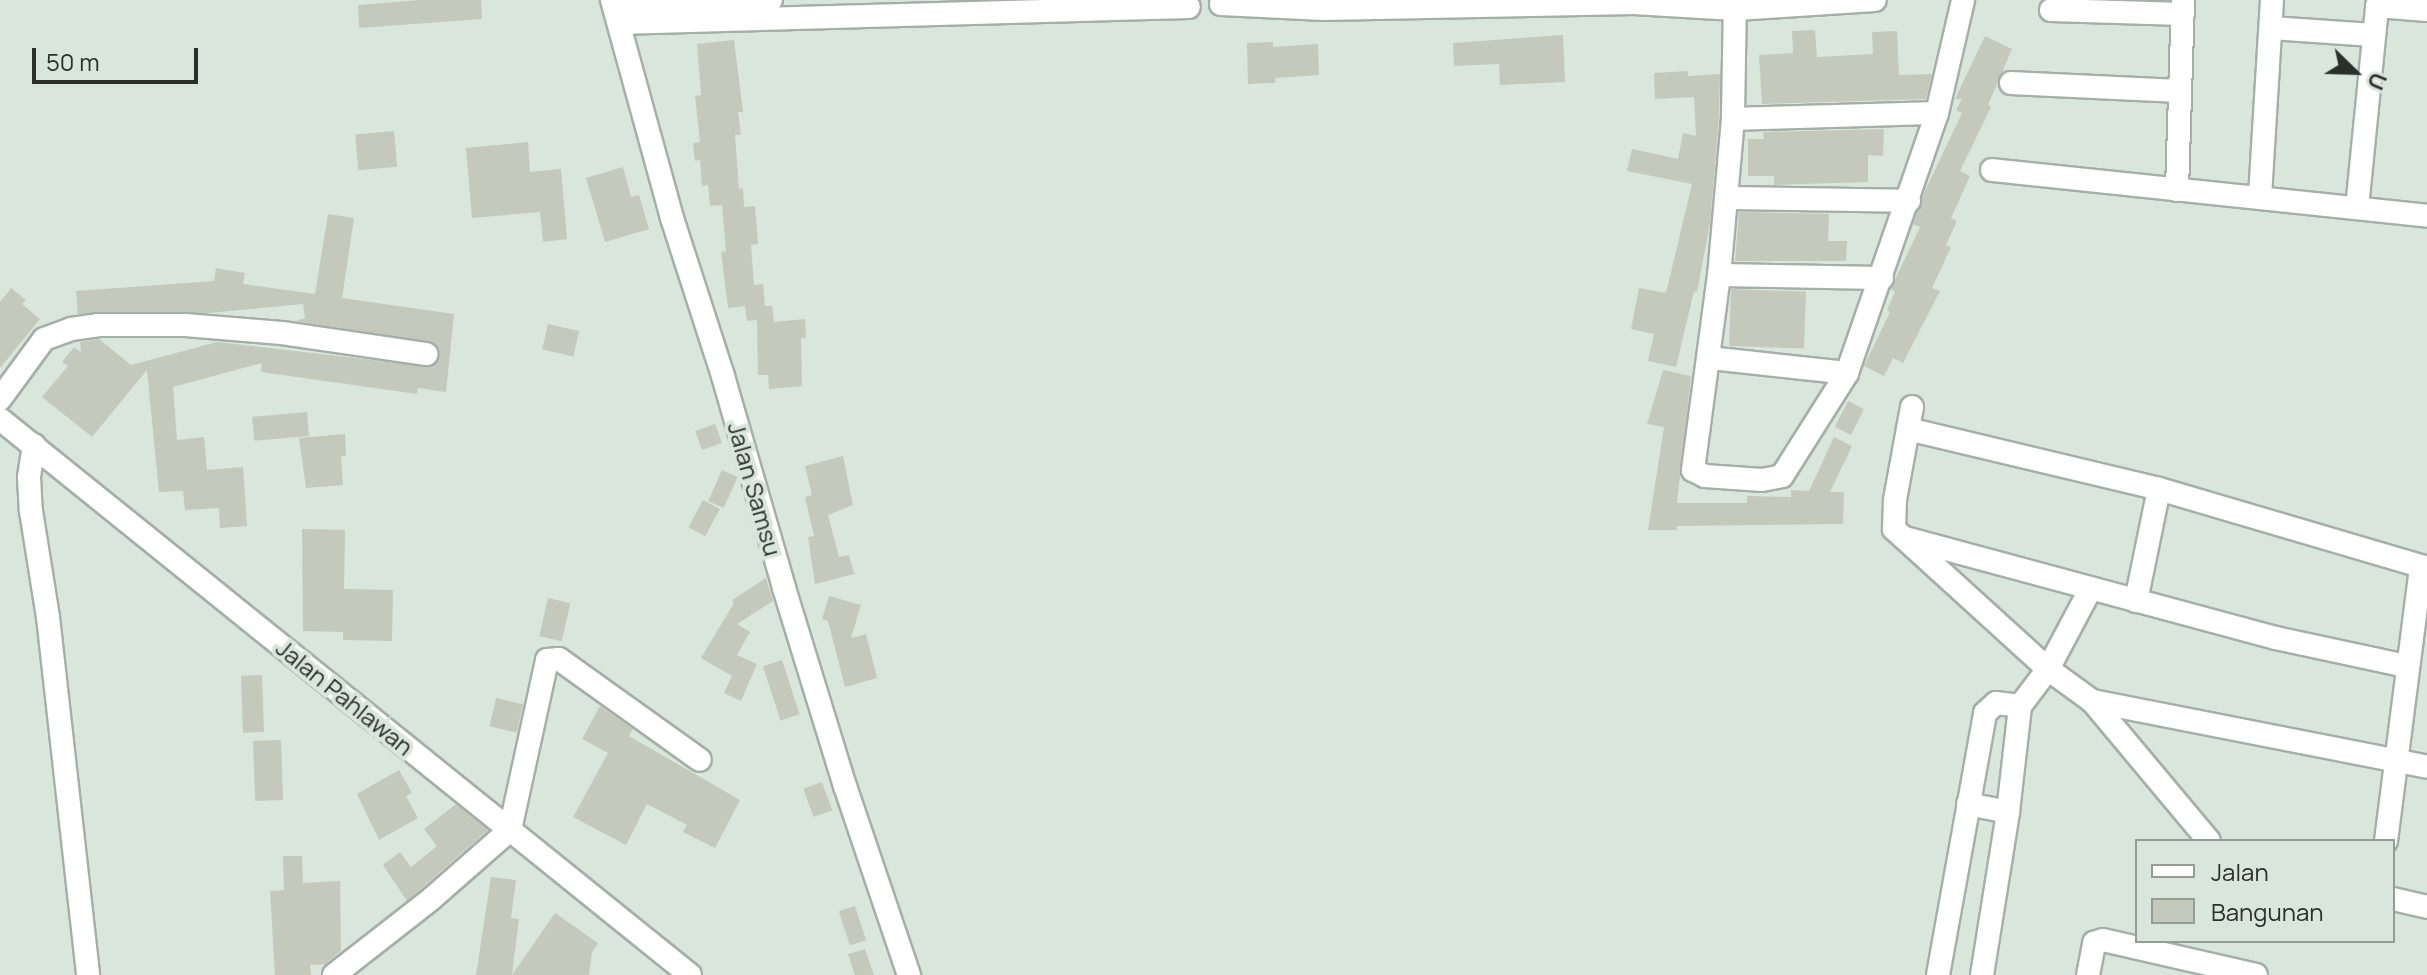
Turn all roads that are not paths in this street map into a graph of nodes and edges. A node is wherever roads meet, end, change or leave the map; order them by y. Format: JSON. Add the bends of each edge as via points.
{"nodes":[{"id":1,"x":771,"y":0,"type":"edge"},
{"id":2,"x":1875,"y":0,"type":"edge"},
{"id":3,"x":1963,"y":0,"type":"edge"},
{"id":4,"x":2272,"y":0,"type":"edge"},
{"id":5,"x":1221,"y":2,"type":"edge"},
{"id":6,"x":1634,"y":2,"type":"edge"},
{"id":7,"x":2377,"y":3,"type":"edge"},
{"id":8,"x":1188,"y":4,"type":"edge"},
{"id":9,"x":1735,"y":5,"type":"edge"},
{"id":10,"x":950,"y":6,"type":"edge"},
{"id":11,"x":2183,"y":7,"type":"edge"},
{"id":12,"x":615,"y":10,"type":"edge"},
{"id":13,"x":2051,"y":10,"type":"dead end"},
{"id":14,"x":2427,"y":10,"type":"edge"},
{"id":15,"x":2271,"y":28,"type":"junction"},
{"id":16,"x":2373,"y":35,"type":"junction"},
{"id":17,"x":2011,"y":83,"type":"dead end"},
{"id":18,"x":2179,"y":91,"type":"junction"},
{"id":19,"x":1937,"y":113,"type":"junction"},
{"id":20,"x":1733,"y":119,"type":"junction"},
{"id":21,"x":1992,"y":170,"type":"dead end"},
{"id":22,"x":2177,"y":190,"type":"junction"},
{"id":23,"x":2260,"y":196,"type":"junction"},
{"id":24,"x":1726,"y":198,"type":"junction"},
{"id":25,"x":1909,"y":201,"type":"junction"},
{"id":26,"x":2357,"y":208,"type":"junction"},
{"id":27,"x":2427,"y":216,"type":"edge"},
{"id":28,"x":1719,"y":275,"type":"junction"},
{"id":29,"x":1882,"y":278,"type":"junction"},
{"id":30,"x":426,"y":354,"type":"dead end"},
{"id":31,"x":1710,"y":358,"type":"junction"},
{"id":32,"x":1847,"y":373,"type":"junction"},
{"id":33,"x":0,"y":399,"type":"edge"},
{"id":34,"x":0,"y":419,"type":"edge"},
{"id":35,"x":34,"y":445,"type":"junction"},
{"id":36,"x":2159,"y":489,"type":"junction"},
{"id":37,"x":1900,"y":537,"type":"junction"},
{"id":38,"x":2424,"y":568,"type":"edge"},
{"id":39,"x":2090,"y":590,"type":"junction"},
{"id":40,"x":2136,"y":601,"type":"junction"},
{"id":41,"x":2407,"y":666,"type":"junction"},
{"id":42,"x":2048,"y":669,"type":"junction"},
{"id":43,"x":2092,"y":701,"type":"junction"},
{"id":44,"x":2020,"y":706,"type":"junction"},
{"id":45,"x":700,"y":760,"type":"dead end"},
{"id":46,"x":2396,"y":763,"type":"junction"},
{"id":47,"x":2427,"y":767,"type":"edge"},
{"id":48,"x":1968,"y":804,"type":"junction"},
{"id":49,"x":2008,"y":812,"type":"junction"},
{"id":50,"x":510,"y":830,"type":"junction"},
{"id":51,"x":2207,"y":839,"type":"edge"},
{"id":52,"x":2386,"y":839,"type":"edge"},
{"id":53,"x":2395,"y":899,"type":"edge"},
{"id":54,"x":2427,"y":907,"type":"edge"},
{"id":55,"x":88,"y":975,"type":"edge"},
{"id":56,"x":334,"y":975,"type":"edge"},
{"id":57,"x":690,"y":975,"type":"edge"},
{"id":58,"x":909,"y":975,"type":"edge"},
{"id":59,"x":1938,"y":975,"type":"edge"},
{"id":60,"x":1982,"y":975,"type":"edge"},
{"id":61,"x":2088,"y":975,"type":"edge"},
{"id":62,"x":2256,"y":975,"type":"edge"}],
"edges":[{"from":1,"to":12,"type":"street"},
{"from":2,"to":9,"type":"street"},
{"from":3,"to":19,"type":"street"},
{"from":4,"to":15,"type":"street"},
{"from":5,"to":6,"type":"street","via":[[1324,9]]},
{"from":5,"to":8,"type":"street","via":[[1204,15]]},
{"from":6,"to":9,"type":"street"},
{"from":7,"to":14,"type":"street"},
{"from":7,"to":16,"type":"street"},
{"from":8,"to":10,"type":"street"},
{"from":9,"to":20,"type":"street"},
{"from":10,"to":12,"type":"street"},
{"from":11,"to":13,"type":"street"},
{"from":11,"to":18,"type":"street"},
{"from":12,"to":58,"type":"street","name":"Jalan Samsu","via":[[788,602]]},
{"from":15,"to":16,"type":"street"},
{"from":15,"to":23,"type":"street"},
{"from":16,"to":26,"type":"street"},
{"from":17,"to":18,"type":"street"},
{"from":18,"to":22,"type":"street"},
{"from":19,"to":20,"type":"street"},
{"from":19,"to":25,"type":"street"},
{"from":20,"to":24,"type":"street"},
{"from":21,"to":22,"type":"street"},
{"from":22,"to":23,"type":"street"},
{"from":23,"to":26,"type":"street"},
{"from":24,"to":25,"type":"street"},
{"from":24,"to":28,"type":"street"},
{"from":25,"to":29,"type":"street"},
{"from":26,"to":27,"type":"street"},
{"from":28,"to":29,"type":"street"},
{"from":28,"to":31,"type":"street"},
{"from":29,"to":32,"type":"street"},
{"from":30,"to":33,"type":"street","via":[[282,333],[98,325],[44,339]]},
{"from":31,"to":32,"type":"street"},
{"from":31,"to":32,"type":"street","via":[[1693,464],[1693,470],[1705,476],[1782,476]]},
{"from":34,"to":35,"type":"street","name":"Jalan Pahlawan"},
{"from":35,"to":50,"type":"street","name":"Jalan Pahlawan"},
{"from":35,"to":55,"type":"street","via":[[31,511]]},
{"from":36,"to":37,"type":"street","via":[[1910,418],[1895,500],[1894,529]]},
{"from":36,"to":38,"type":"street"},
{"from":36,"to":40,"type":"street"},
{"from":37,"to":39,"type":"street"},
{"from":37,"to":42,"type":"street"},
{"from":38,"to":41,"type":"street"},
{"from":39,"to":40,"type":"street"},
{"from":39,"to":42,"type":"street"},
{"from":40,"to":41,"type":"street"},
{"from":41,"to":46,"type":"street"},
{"from":42,"to":43,"type":"street"},
{"from":42,"to":44,"type":"street"},
{"from":43,"to":46,"type":"street"},
{"from":43,"to":51,"type":"street"},
{"from":44,"to":48,"type":"street","via":[[1996,703],[1985,713]]},
{"from":44,"to":49,"type":"street"},
{"from":45,"to":50,"type":"street","via":[[552,659],[543,667]]},
{"from":46,"to":47,"type":"street"},
{"from":46,"to":52,"type":"street"},
{"from":48,"to":49,"type":"street"},
{"from":48,"to":59,"type":"street"},
{"from":49,"to":60,"type":"street"},
{"from":50,"to":56,"type":"street"},
{"from":50,"to":57,"type":"street","name":"Jalan Pahlawan"},
{"from":53,"to":54,"type":"street"},
{"from":61,"to":62,"type":"street","via":[[2094,943],[2103,940]]}]}
